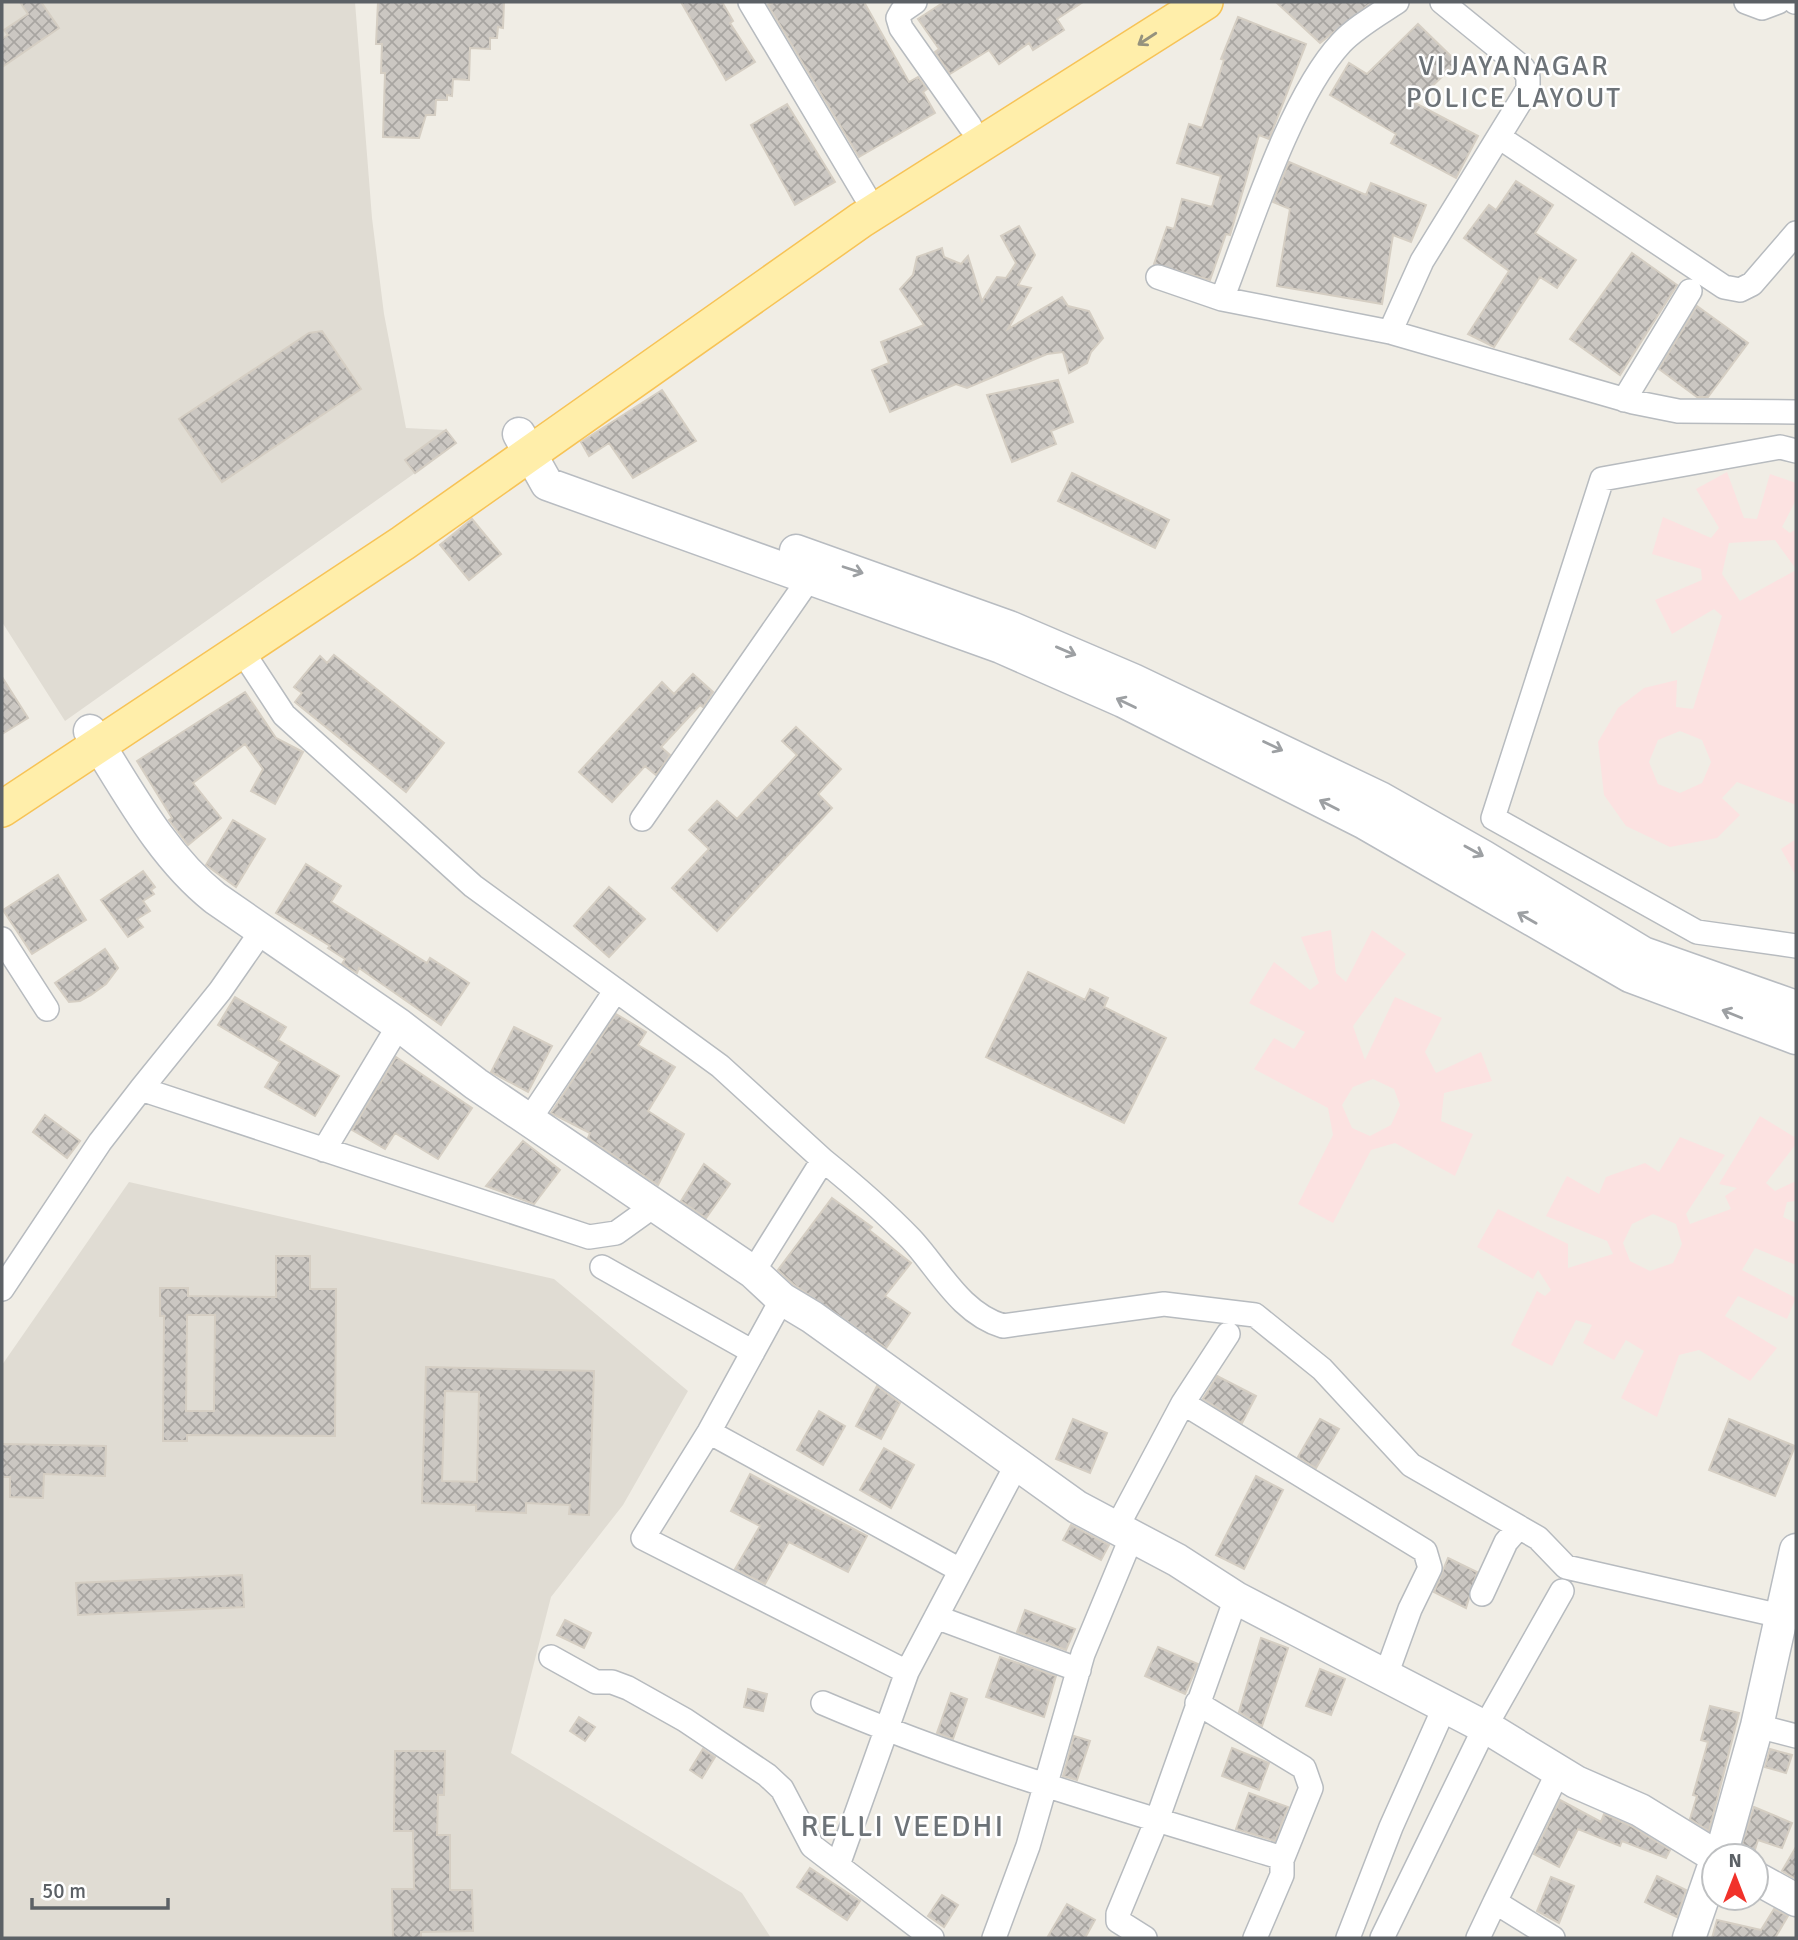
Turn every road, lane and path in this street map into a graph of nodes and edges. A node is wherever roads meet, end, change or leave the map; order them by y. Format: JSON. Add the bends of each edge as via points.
{"nodes":[{"id":1,"x":750,"y":2,"type":"edge"},
{"id":2,"x":915,"y":2,"type":"edge"},
{"id":3,"x":1162,"y":2,"type":"edge"},
{"id":4,"x":1205,"y":2,"type":"edge"},
{"id":5,"x":1397,"y":2,"type":"edge"},
{"id":6,"x":1442,"y":2,"type":"edge"},
{"id":7,"x":1746,"y":2,"type":"edge"},
{"id":8,"x":1778,"y":2,"type":"edge"},
{"id":9,"x":970,"y":126,"type":"junction"},
{"id":10,"x":1499,"y":137,"type":"junction"},
{"id":11,"x":865,"y":195,"type":"junction"},
{"id":12,"x":1796,"y":233,"type":"edge"},
{"id":13,"x":1158,"y":277,"type":"dead end"},
{"id":14,"x":1690,"y":291,"type":"dead end"},
{"id":15,"x":1222,"y":299,"type":"junction"},
{"id":16,"x":1390,"y":332,"type":"junction"},
{"id":17,"x":1624,"y":400,"type":"junction"},
{"id":18,"x":1796,"y":412,"type":"edge"},
{"id":19,"x":530,"y":440,"type":"junction"},
{"id":20,"x":1796,"y":451,"type":"edge"},
{"id":21,"x":813,"y":568,"type":"junction"},
{"id":22,"x":242,"y":651,"type":"junction"},
{"id":23,"x":94,"y":737,"type":"junction"},
{"id":24,"x":2,"y":788,"type":"edge"},
{"id":25,"x":2,"y":809,"type":"edge"},
{"id":26,"x":642,"y":819,"type":"dead end"},
{"id":27,"x":261,"y":932,"type":"junction"},
{"id":28,"x":2,"y":939,"type":"edge"},
{"id":29,"x":1796,"y":946,"type":"edge"},
{"id":30,"x":616,"y":990,"type":"junction"},
{"id":31,"x":1796,"y":1007,"type":"edge"},
{"id":32,"x":47,"y":1009,"type":"dead end"},
{"id":33,"x":399,"y":1025,"type":"junction"},
{"id":34,"x":1796,"y":1038,"type":"edge"},
{"id":35,"x":141,"y":1089,"type":"junction"},
{"id":36,"x":528,"y":1120,"type":"junction"},
{"id":37,"x":324,"y":1150,"type":"junction"},
{"id":38,"x":823,"y":1160,"type":"junction"},
{"id":39,"x":655,"y":1205,"type":"junction"},
{"id":40,"x":602,"y":1268,"type":"dead end"},
{"id":41,"x":753,"y":1272,"type":"junction"},
{"id":42,"x":2,"y":1289,"type":"edge"},
{"id":43,"x":782,"y":1299,"type":"junction"},
{"id":44,"x":1228,"y":1334,"type":"dead end"},
{"id":45,"x":752,"y":1352,"type":"junction"},
{"id":46,"x":1183,"y":1403,"type":"junction"},
{"id":47,"x":709,"y":1432,"type":"junction"},
{"id":48,"x":1018,"y":1462,"type":"junction"},
{"id":49,"x":1520,"y":1527,"type":"junction"},
{"id":50,"x":1124,"y":1532,"type":"junction"},
{"id":51,"x":1796,"y":1550,"type":"edge"},
{"id":52,"x":960,"y":1570,"type":"junction"},
{"id":53,"x":1562,"y":1591,"type":"dead end"},
{"id":54,"x":1482,"y":1594,"type":"dead end"},
{"id":55,"x":1236,"y":1598,"type":"junction"},
{"id":56,"x":1781,"y":1616,"type":"junction"},
{"id":57,"x":936,"y":1617,"type":"junction"},
{"id":58,"x":551,"y":1657,"type":"dead end"},
{"id":59,"x":1079,"y":1670,"type":"junction"},
{"id":60,"x":907,"y":1672,"type":"junction"},
{"id":61,"x":1386,"y":1675,"type":"junction"},
{"id":62,"x":823,"y":1703,"type":"dead end"},
{"id":63,"x":1197,"y":1703,"type":"junction"},
{"id":64,"x":1445,"y":1706,"type":"junction"},
{"id":65,"x":1757,"y":1726,"type":"junction"},
{"id":66,"x":1485,"y":1727,"type":"junction"},
{"id":67,"x":887,"y":1730,"type":"junction"},
{"id":68,"x":1796,"y":1735,"type":"edge"},
{"id":69,"x":1559,"y":1770,"type":"junction"},
{"id":70,"x":1045,"y":1785,"type":"junction"},
{"id":71,"x":1157,"y":1820,"type":"junction"},
{"id":72,"x":1724,"y":1842,"type":"edge"},
{"id":73,"x":1700,"y":1846,"type":"edge"},
{"id":74,"x":1282,"y":1860,"type":"junction"},
{"id":75,"x":838,"y":1865,"type":"junction"},
{"id":76,"x":1770,"y":1886,"type":"edge"},
{"id":77,"x":1796,"y":1900,"type":"edge"},
{"id":78,"x":1495,"y":1902,"type":"junction"},
{"id":79,"x":1700,"y":1906,"type":"edge"},
{"id":80,"x":1130,"y":1934,"type":"edge"},
{"id":81,"x":932,"y":1938,"type":"edge"},
{"id":82,"x":994,"y":1938,"type":"edge"},
{"id":83,"x":1255,"y":1938,"type":"edge"},
{"id":84,"x":1348,"y":1938,"type":"edge"},
{"id":85,"x":1382,"y":1938,"type":"edge"},
{"id":86,"x":1478,"y":1938,"type":"edge"},
{"id":87,"x":1553,"y":1938,"type":"edge"},
{"id":88,"x":1689,"y":1938,"type":"edge"}],
"edges":[{"from":1,"to":11,"type":"street"},
{"from":2,"to":9,"type":"street","via":[[898,18],[901,28]]},
{"from":3,"to":9,"type":"main road"},
{"from":4,"to":19,"type":"main road","one_way":true,"via":[[861,220]]},
{"from":5,"to":15,"type":"street","via":[[1342,41],[1324,65],[1293,122]]},
{"from":6,"to":10,"type":"street","via":[[1528,77],[1528,89]]},
{"from":7,"to":8,"type":"street","via":[[1762,8]]},
{"from":9,"to":11,"type":"main road"},
{"from":10,"to":12,"type":"street","via":[[1724,288],[1740,290],[1752,284]]},
{"from":10,"to":16,"type":"street","via":[[1422,261]]},
{"from":11,"to":19,"type":"main road"},
{"from":13,"to":15,"type":"street"},
{"from":14,"to":17,"type":"street"},
{"from":15,"to":16,"type":"street"},
{"from":16,"to":17,"type":"street"},
{"from":17,"to":18,"type":"street","via":[[1678,411]]},
{"from":19,"to":21,"type":"street","via":[[555,465],[649,512]]},
{"from":19,"to":22,"type":"main road"},
{"from":19,"to":23,"type":"main road","via":[[398,523]]},
{"from":20,"to":29,"type":"street","via":[[1780,447],[1602,479],[1493,818],[1697,932]]},
{"from":21,"to":26,"type":"street"},
{"from":21,"to":31,"type":"street","one_way":true,"via":[[1009,627],[1133,680],[1380,798],[1643,953]]},
{"from":34,"to":21,"type":"street","one_way":true,"via":[[1630,976],[1363,822],[1124,701]]},
{"from":22,"to":23,"type":"main road"},
{"from":22,"to":30,"type":"street","via":[[284,715],[473,886]]},
{"from":23,"to":24,"type":"main road"},
{"from":23,"to":25,"type":"main road"},
{"from":23,"to":27,"type":"street","via":[[173,858],[192,880]]},
{"from":27,"to":33,"type":"street"},
{"from":27,"to":35,"type":"street"},
{"from":28,"to":32,"type":"street"},
{"from":30,"to":36,"type":"street"},
{"from":30,"to":38,"type":"street","via":[[720,1066]]},
{"from":33,"to":36,"type":"street"},
{"from":33,"to":37,"type":"street"},
{"from":35,"to":37,"type":"street"},
{"from":35,"to":42,"type":"street"},
{"from":36,"to":39,"type":"street"},
{"from":37,"to":39,"type":"street","via":[[589,1237],[616,1233]]},
{"from":38,"to":41,"type":"street"},
{"from":38,"to":49,"type":"street","via":[[868,1196],[913,1242],[944,1284],[988,1321],[1003,1326],[1164,1304],[1255,1315],[1322,1369],[1412,1465]]},
{"from":39,"to":41,"type":"street"},
{"from":40,"to":45,"type":"street"},
{"from":41,"to":43,"type":"street"},
{"from":43,"to":45,"type":"street"},
{"from":43,"to":48,"type":"street"},
{"from":44,"to":46,"type":"street"},
{"from":45,"to":47,"type":"street"},
{"from":46,"to":50,"type":"street"},
{"from":46,"to":61,"type":"street","via":[[1425,1551],[1430,1568]]},
{"from":47,"to":52,"type":"street"},
{"from":47,"to":60,"type":"street","via":[[643,1538]]},
{"from":48,"to":50,"type":"street","via":[[1077,1507]]},
{"from":48,"to":52,"type":"street"},
{"from":49,"to":54,"type":"street","via":[[1506,1542]]},
{"from":49,"to":56,"type":"street","via":[[1538,1538],[1566,1567]]},
{"from":50,"to":55,"type":"street"},
{"from":50,"to":59,"type":"street"},
{"from":51,"to":56,"type":"street"},
{"from":52,"to":57,"type":"street"},
{"from":53,"to":66,"type":"street"},
{"from":55,"to":61,"type":"street"},
{"from":55,"to":63,"type":"street"},
{"from":56,"to":65,"type":"street"},
{"from":57,"to":59,"type":"street"},
{"from":57,"to":60,"type":"street"},
{"from":58,"to":75,"type":"street","via":[[596,1682],[628,1688],[736,1752],[782,1789],[812,1846]]},
{"from":59,"to":70,"type":"street"},
{"from":60,"to":67,"type":"street"},
{"from":61,"to":64,"type":"street"},
{"from":62,"to":67,"type":"street"},
{"from":63,"to":71,"type":"street"},
{"from":63,"to":74,"type":"street","via":[[1304,1768],[1311,1788]]},
{"from":64,"to":66,"type":"street"},
{"from":64,"to":84,"type":"street"},
{"from":65,"to":68,"type":"street"},
{"from":65,"to":72,"type":"street"},
{"from":66,"to":69,"type":"street"},
{"from":66,"to":85,"type":"street"},
{"from":67,"to":70,"type":"street"},
{"from":67,"to":75,"type":"street"},
{"from":69,"to":73,"type":"street"},
{"from":69,"to":78,"type":"street"},
{"from":70,"to":71,"type":"street"},
{"from":70,"to":82,"type":"street"},
{"from":71,"to":74,"type":"street"},
{"from":71,"to":80,"type":"street","via":[[1118,1914],[1118,1921]]},
{"from":74,"to":83,"type":"street","via":[[1282,1875]]},
{"from":75,"to":81,"type":"street"},
{"from":76,"to":77,"type":"street"},
{"from":78,"to":86,"type":"street"},
{"from":78,"to":87,"type":"street"},
{"from":79,"to":88,"type":"street"}]}
